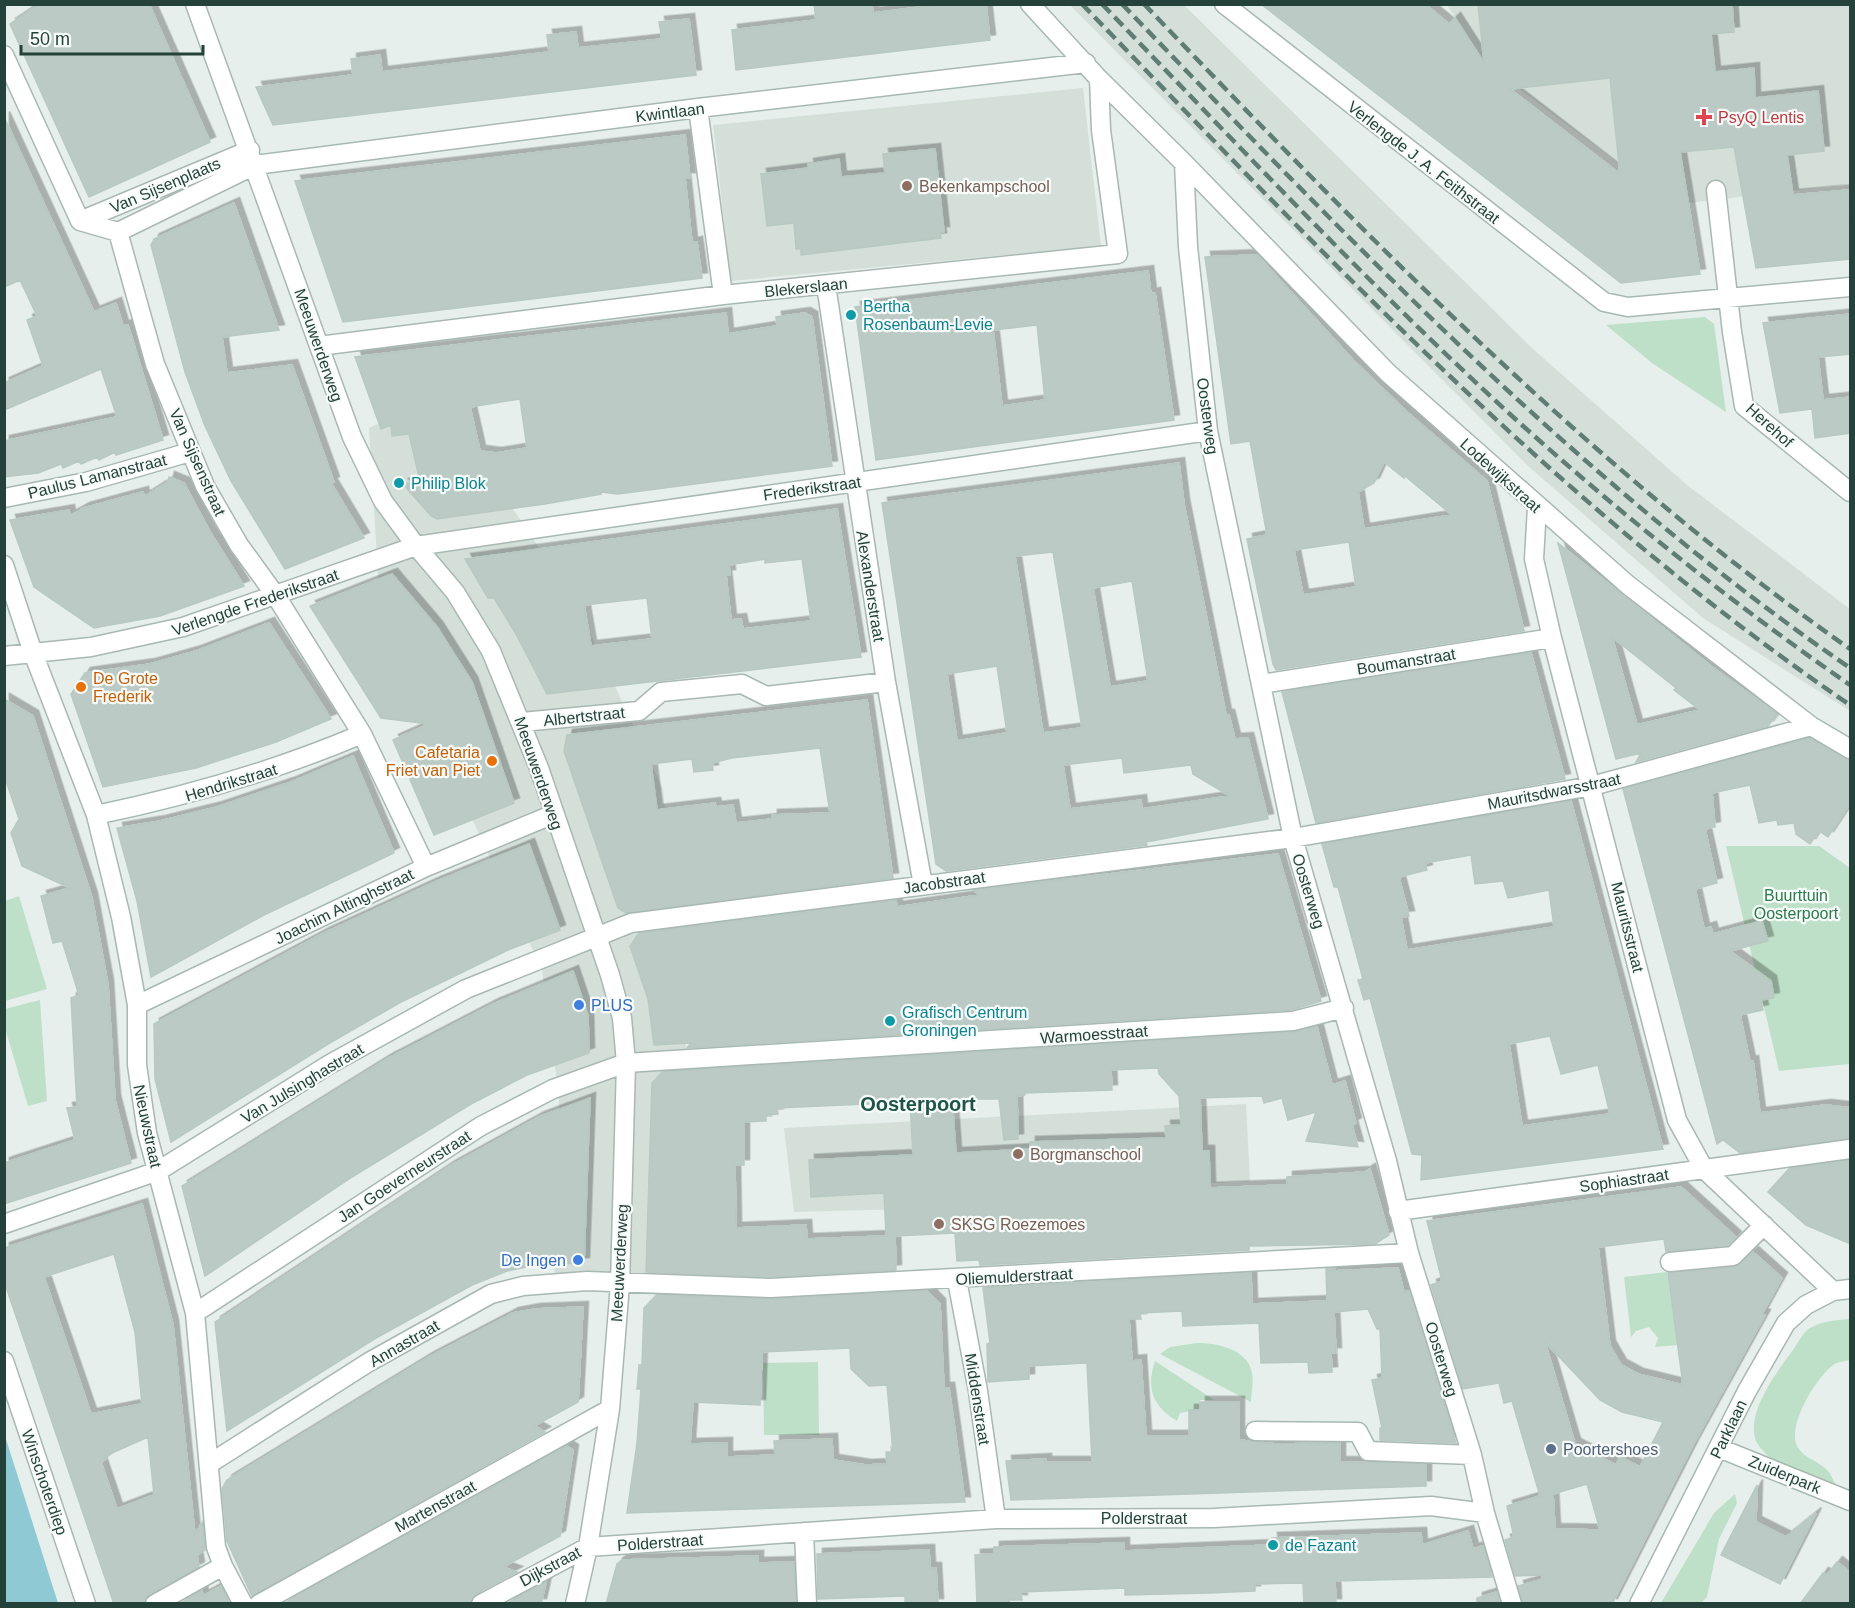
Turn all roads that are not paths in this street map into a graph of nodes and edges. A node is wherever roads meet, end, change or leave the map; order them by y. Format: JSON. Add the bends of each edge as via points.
{"nodes":[{"id":1,"x":195,"y":4,"type":"edge"},
{"id":2,"x":1030,"y":4,"type":"edge"},
{"id":3,"x":1224,"y":4,"type":"edge"},
{"id":4,"x":4,"y":55,"type":"edge"},
{"id":5,"x":1086,"y":63,"type":"junction"},
{"id":6,"x":1099,"y":79,"type":"junction"},
{"id":7,"x":698,"y":108,"type":"junction"},
{"id":8,"x":253,"y":158,"type":"junction"},
{"id":9,"x":1184,"y":163,"type":"junction"},
{"id":10,"x":1716,"y":190,"type":"dead end"},
{"id":11,"x":80,"y":220,"type":"junction"},
{"id":12,"x":118,"y":232,"type":"junction"},
{"id":13,"x":826,"y":285,"type":"junction"},
{"id":14,"x":1851,"y":287,"type":"edge"},
{"id":15,"x":723,"y":295,"type":"junction"},
{"id":16,"x":1729,"y":299,"type":"junction"},
{"id":17,"x":319,"y":346,"type":"junction"},
{"id":18,"x":1208,"y":431,"type":"junction"},
{"id":19,"x":190,"y":452,"type":"junction"},
{"id":20,"x":854,"y":481,"type":"junction"},
{"id":21,"x":1851,"y":492,"type":"edge"},
{"id":22,"x":4,"y":498,"type":"edge"},
{"id":23,"x":1537,"y":507,"type":"junction"},
{"id":24,"x":416,"y":546,"type":"junction"},
{"id":25,"x":4,"y":565,"type":"edge"},
{"id":26,"x":276,"y":596,"type":"junction"},
{"id":27,"x":1552,"y":638,"type":"junction"},
{"id":28,"x":33,"y":653,"type":"junction"},
{"id":29,"x":4,"y":656,"type":"edge"},
{"id":30,"x":886,"y":682,"type":"junction"},
{"id":31,"x":1261,"y":684,"type":"junction"},
{"id":32,"x":522,"y":722,"type":"junction"},
{"id":33,"x":1811,"y":726,"type":"junction"},
{"id":34,"x":362,"y":734,"type":"junction"},
{"id":35,"x":1851,"y":749,"type":"edge"},
{"id":36,"x":1592,"y":786,"type":"junction"},
{"id":37,"x":554,"y":814,"type":"junction"},
{"id":38,"x":96,"y":815,"type":"junction"},
{"id":39,"x":1293,"y":838,"type":"junction"},
{"id":40,"x":426,"y":867,"type":"junction"},
{"id":41,"x":922,"y":885,"type":"junction"},
{"id":42,"x":597,"y":936,"type":"junction"},
{"id":43,"x":137,"y":1005,"type":"junction"},
{"id":44,"x":1344,"y":1008,"type":"junction"},
{"id":45,"x":626,"y":1063,"type":"junction"},
{"id":46,"x":1851,"y":1149,"type":"edge"},
{"id":47,"x":1704,"y":1168,"type":"junction"},
{"id":48,"x":158,"y":1171,"type":"junction"},
{"id":49,"x":1398,"y":1211,"type":"junction"},
{"id":50,"x":4,"y":1224,"type":"edge"},
{"id":51,"x":1764,"y":1225,"type":"junction"},
{"id":52,"x":1409,"y":1253,"type":"junction"},
{"id":53,"x":1670,"y":1262,"type":"dead end"},
{"id":54,"x":957,"y":1280,"type":"junction"},
{"id":55,"x":620,"y":1284,"type":"junction"},
{"id":56,"x":1842,"y":1290,"type":"edge"},
{"id":57,"x":195,"y":1312,"type":"junction"},
{"id":58,"x":4,"y":1361,"type":"edge"},
{"id":59,"x":610,"y":1409,"type":"junction"},
{"id":60,"x":1255,"y":1431,"type":"dead end"},
{"id":61,"x":1719,"y":1448,"type":"junction"},
{"id":62,"x":1472,"y":1455,"type":"junction"},
{"id":63,"x":209,"y":1464,"type":"junction"},
{"id":64,"x":1851,"y":1501,"type":"edge"},
{"id":65,"x":1485,"y":1513,"type":"junction"},
{"id":66,"x":996,"y":1519,"type":"junction"},
{"id":67,"x":804,"y":1532,"type":"junction"},
{"id":68,"x":588,"y":1547,"type":"junction"},
{"id":69,"x":223,"y":1566,"type":"junction"},
{"id":70,"x":86,"y":1604,"type":"edge"},
{"id":71,"x":155,"y":1604,"type":"edge"},
{"id":72,"x":243,"y":1604,"type":"edge"},
{"id":73,"x":260,"y":1604,"type":"edge"},
{"id":74,"x":481,"y":1604,"type":"edge"},
{"id":75,"x":575,"y":1604,"type":"edge"},
{"id":76,"x":807,"y":1604,"type":"edge"},
{"id":77,"x":1512,"y":1604,"type":"edge"},
{"id":78,"x":1639,"y":1604,"type":"edge"}],
"edges":[{"from":1,"to":8,"type":"street","name":"Meeuwerderweg"},
{"from":2,"to":5,"type":"street","name":"Lodewijkstraat"},
{"from":3,"to":16,"type":"street","name":"Verlengde J. A. Feithstraat","via":[[1594,296],[1628,307]]},
{"from":4,"to":11,"type":"street"},
{"from":5,"to":6,"type":"street","name":"Lodewijkstraat"},
{"from":5,"to":7,"type":"street","name":"Kwintlaan"},
{"from":6,"to":9,"type":"street","name":"Lodewijkstraat"},
{"from":6,"to":13,"type":"street","name":"Blekerslaan","via":[[1101,130],[1118,254]]},
{"from":7,"to":8,"type":"street","name":"Kwintlaan"},
{"from":7,"to":15,"type":"street"},
{"from":8,"to":11,"type":"street","name":"Van Sijsenplaats"},
{"from":8,"to":12,"type":"street","name":"Van Sijsenplaats"},
{"from":8,"to":17,"type":"street","name":"Meeuwerderweg"},
{"from":9,"to":18,"type":"street","name":"Oosterweg","via":[[1188,247]]},
{"from":9,"to":23,"type":"street","name":"Lodewijkstraat","via":[[1388,373]]},
{"from":10,"to":16,"type":"street","name":"Herehof"},
{"from":11,"to":12,"type":"street"},
{"from":12,"to":19,"type":"street","name":"Van Sijsenstraat","via":[[155,364]]},
{"from":13,"to":15,"type":"street","name":"Blekerslaan"},
{"from":13,"to":20,"type":"street","name":"Alexanderstraat"},
{"from":14,"to":16,"type":"street"},
{"from":15,"to":17,"type":"street","name":"Blekerslaan"},
{"from":16,"to":21,"type":"street","name":"Herehof","via":[[1744,406]]},
{"from":17,"to":24,"type":"street","name":"Meeuwerderweg","via":[[367,470],[383,501]]},
{"from":18,"to":20,"type":"street","name":"Frederikstraat"},
{"from":18,"to":31,"type":"street","name":"Oosterweg"},
{"from":19,"to":22,"type":"street","name":"Paulus Lamanstraat","via":[[86,482]]},
{"from":19,"to":26,"type":"street","name":"Van Sijsenstraat","via":[[222,518]]},
{"from":20,"to":24,"type":"street","name":"Frederikstraat"},
{"from":20,"to":30,"type":"street","name":"Alexanderstraat"},
{"from":23,"to":27,"type":"street","name":"Mauritsstraat","via":[[1534,559]]},
{"from":23,"to":33,"type":"street","name":"Lodewijkstraat","via":[[1628,585]]},
{"from":24,"to":26,"type":"street","name":"Verlengde Frederikstraat"},
{"from":24,"to":32,"type":"street","name":"Meeuwerderweg","via":[[472,617]]},
{"from":25,"to":28,"type":"street","name":"Nieuwstraat"},
{"from":26,"to":28,"type":"street","name":"Verlengde Frederikstraat","via":[[183,627],[91,647]]},
{"from":26,"to":34,"type":"street","name":"Van Sijsenstraat"},
{"from":27,"to":31,"type":"street","name":"Boumanstraat"},
{"from":27,"to":36,"type":"street","name":"Mauritsstraat"},
{"from":28,"to":29,"type":"street","name":"Verlengde Frederikstraat"},
{"from":28,"to":38,"type":"street","name":"Nieuwstraat"},
{"from":30,"to":32,"type":"street","name":"Albertstraat","via":[[766,696],[742,684],[661,692],[639,711]]},
{"from":30,"to":41,"type":"street","name":"Alexanderstraat"},
{"from":31,"to":39,"type":"street","name":"Oosterweg"},
{"from":32,"to":37,"type":"street","name":"Meeuwerderweg"},
{"from":33,"to":35,"type":"street","name":"Lodewijkstraat"},
{"from":33,"to":36,"type":"street","name":"Mauritsdwarsstraat"},
{"from":34,"to":38,"type":"street","name":"Hendrikstraat","via":[[224,786]]},
{"from":34,"to":40,"type":"street","name":"Van Sijsenstraat"},
{"from":36,"to":39,"type":"street","name":"Mauritsdwarsstraat"},
{"from":36,"to":47,"type":"street","name":"Mauritsstraat","via":[[1677,1120]]},
{"from":37,"to":40,"type":"street","name":"Joachim Altinghstraat"},
{"from":37,"to":42,"type":"street","name":"Meeuwerderweg"},
{"from":38,"to":43,"type":"street","name":"Nieuwstraat","via":[[121,916]]},
{"from":39,"to":41,"type":"street","name":"Jacobstraat"},
{"from":39,"to":44,"type":"street","name":"Oosterweg"},
{"from":40,"to":43,"type":"street","name":"Joachim Altinghstraat"},
{"from":41,"to":42,"type":"street","name":"Jacobstraat","via":[[631,924]]},
{"from":42,"to":45,"type":"street","name":"Meeuwerderweg","via":[[622,1018]]},
{"from":42,"to":48,"type":"street","name":"Van Julsinghastraat","via":[[466,989],[330,1064]]},
{"from":43,"to":48,"type":"street","name":"Nieuwstraat","via":[[140,1095]]},
{"from":44,"to":45,"type":"street","name":"Warmoesstraat","via":[[1293,1021]]},
{"from":44,"to":49,"type":"street","name":"Oosterweg"},
{"from":45,"to":55,"type":"street","name":"Meeuwerderweg"},
{"from":45,"to":57,"type":"street","name":"Jan Goeverneurstraat","via":[[553,1089],[481,1126]]},
{"from":46,"to":47,"type":"street","name":"Sophiastraat"},
{"from":47,"to":49,"type":"street","name":"Sophiastraat"},
{"from":47,"to":51,"type":"street","name":"Mauritsstraat"},
{"from":48,"to":50,"type":"street","name":"Van Julsinghastraat"},
{"from":48,"to":57,"type":"street","name":"Nieuwstraat"},
{"from":49,"to":52,"type":"street","name":"Oosterweg"},
{"from":51,"to":53,"type":"street","via":[[1733,1256]]},
{"from":51,"to":56,"type":"street","name":"Mauritsstraat"},
{"from":52,"to":54,"type":"street","name":"Oliemulderstraat"},
{"from":52,"to":62,"type":"street","name":"Oosterweg"},
{"from":54,"to":55,"type":"street","name":"Oliemulderstraat","via":[[771,1288]]},
{"from":54,"to":66,"type":"street","name":"Middenstraat"},
{"from":55,"to":59,"type":"street","name":"Meeuwerderweg"},
{"from":55,"to":63,"type":"street","name":"Annastraat","via":[[555,1282],[491,1294],[369,1362]]},
{"from":56,"to":61,"type":"street","name":"Parklaan","via":[[1806,1305],[1786,1323]]},
{"from":57,"to":63,"type":"street","name":"Nieuwstraat"},
{"from":58,"to":70,"type":"street","name":"Winschoterdiep"},
{"from":59,"to":68,"type":"street","name":"Meeuwerderweg"},
{"from":59,"to":73,"type":"street","name":"Martenstraat"},
{"from":60,"to":62,"type":"street","via":[[1358,1432],[1368,1451]]},
{"from":61,"to":64,"type":"street","name":"Zuiderpark"},
{"from":61,"to":78,"type":"street","name":"Parklaan"},
{"from":62,"to":65,"type":"street","name":"Oosterweg"},
{"from":63,"to":69,"type":"street","name":"Nieuwstraat","via":[[216,1547]]},
{"from":65,"to":66,"type":"street","name":"Polderstraat","via":[[1431,1506],[1214,1518]]},
{"from":65,"to":77,"type":"street","name":"Oosterweg"},
{"from":66,"to":67,"type":"street","name":"Polderstraat"},
{"from":67,"to":68,"type":"street","name":"Polderstraat"},
{"from":67,"to":76,"type":"street"},
{"from":68,"to":74,"type":"street","name":"Dijkstraat"},
{"from":68,"to":75,"type":"street","name":"Meeuwerderweg"},
{"from":69,"to":71,"type":"street"},
{"from":69,"to":72,"type":"street","name":"Nieuwstraat"}]}
